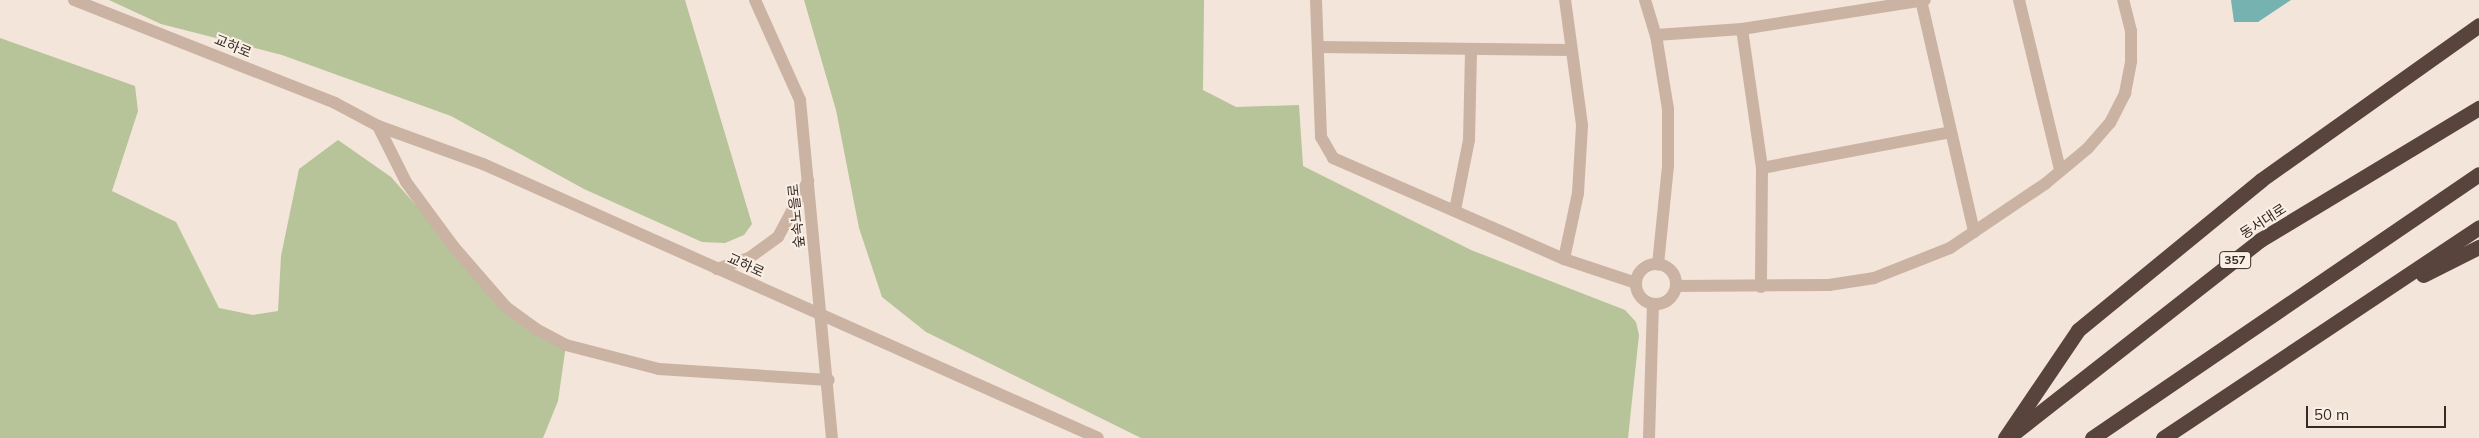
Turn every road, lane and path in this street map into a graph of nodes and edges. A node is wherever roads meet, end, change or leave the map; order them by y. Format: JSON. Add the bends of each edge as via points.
{"nodes":[{"id":1,"x":74,"y":0,"type":"edge"},
{"id":2,"x":755,"y":0,"type":"edge"},
{"id":3,"x":1316,"y":0,"type":"edge"},
{"id":4,"x":1565,"y":0,"type":"edge"},
{"id":5,"x":1645,"y":0,"type":"edge"},
{"id":6,"x":1922,"y":0,"type":"edge"},
{"id":7,"x":2019,"y":0,"type":"edge"},
{"id":8,"x":2123,"y":0,"type":"edge"},
{"id":9,"x":2479,"y":25,"type":"edge"},
{"id":10,"x":1742,"y":29,"type":"junction"},
{"id":11,"x":1656,"y":35,"type":"junction"},
{"id":12,"x":1318,"y":47,"type":"junction"},
{"id":13,"x":1471,"y":49,"type":"junction"},
{"id":14,"x":1570,"y":50,"type":"junction"},
{"id":15,"x":2479,"y":108,"type":"edge"},
{"id":16,"x":378,"y":126,"type":"junction"},
{"id":17,"x":1951,"y":132,"type":"junction"},
{"id":18,"x":1762,"y":168,"type":"junction"},
{"id":19,"x":2060,"y":169,"type":"junction"},
{"id":20,"x":2479,"y":174,"type":"edge"},
{"id":21,"x":808,"y":181,"type":"junction"},
{"id":22,"x":1455,"y":210,"type":"junction"},
{"id":23,"x":2479,"y":227,"type":"edge"},
{"id":24,"x":1974,"y":232,"type":"junction"},
{"id":25,"x":2479,"y":246,"type":"edge"},
{"id":26,"x":1564,"y":259,"type":"junction"},
{"id":27,"x":1658,"y":264,"type":"junction"},
{"id":28,"x":717,"y":269,"type":"junction"},
{"id":29,"x":1636,"y":284,"type":"junction"},
{"id":30,"x":1676,"y":286,"type":"junction"},
{"id":31,"x":1761,"y":287,"type":"junction"},
{"id":32,"x":1653,"y":304,"type":"junction"},
{"id":33,"x":2350,"y":312,"type":"junction"},
{"id":34,"x":821,"y":316,"type":"junction"},
{"id":35,"x":829,"y":380,"type":"junction"},
{"id":36,"x":832,"y":438,"type":"edge"},
{"id":37,"x":1098,"y":438,"type":"edge"},
{"id":38,"x":1649,"y":438,"type":"edge"},
{"id":39,"x":2006,"y":438,"type":"edge"},
{"id":40,"x":2092,"y":438,"type":"edge"},
{"id":41,"x":2163,"y":438,"type":"edge"}],
"edges":[{"from":1,"to":16,"type":"street","name":"교하로","via":[[335,103]]},
{"from":2,"to":21,"type":"street","name":"숲속노을로","via":[[800,100]]},
{"from":3,"to":12,"type":"street"},
{"from":4,"to":14,"type":"street"},
{"from":5,"to":11,"type":"street"},
{"from":6,"to":10,"type":"street"},
{"from":6,"to":17,"type":"street"},
{"from":7,"to":19,"type":"street"},
{"from":8,"to":19,"type":"street","via":[[2131,31],[2125,93],[2110,123],[2088,148]]},
{"from":9,"to":39,"type":"highway","via":[[2261,180],[2078,330]]},
{"from":10,"to":11,"type":"street"},
{"from":10,"to":18,"type":"street"},
{"from":11,"to":27,"type":"street","via":[[1668,108],[1668,157]]},
{"from":12,"to":13,"type":"street"},
{"from":12,"to":22,"type":"street","via":[[1321,137],[1333,158]]},
{"from":13,"to":14,"type":"street"},
{"from":13,"to":22,"type":"street","via":[[1469,140]]},
{"from":14,"to":26,"type":"street","via":[[1582,125],[1578,193]]},
{"from":15,"to":39,"type":"highway","name":"동서대로","number":"357","via":[[2260,240]]},
{"from":16,"to":28,"type":"street","name":"교하로","via":[[483,164]]},
{"from":16,"to":35,"type":"street","via":[[406,182],[453,246],[506,307],[536,329],[566,345],[659,369]]},
{"from":17,"to":18,"type":"street"},
{"from":17,"to":24,"type":"street"},
{"from":18,"to":31,"type":"street"},
{"from":19,"to":24,"type":"street"},
{"from":20,"to":40,"type":"highway"},
{"from":21,"to":28,"type":"street","via":[[778,237],[749,258]]},
{"from":21,"to":34,"type":"street","name":"숲속노을로"},
{"from":22,"to":26,"type":"street"},
{"from":23,"to":33,"type":"highway"},
{"from":24,"to":31,"type":"street","via":[[1914,265],[1874,278]]},
{"from":25,"to":33,"type":"highway"},
{"from":26,"to":29,"type":"street"},
{"from":27,"to":29,"type":"street","via":[[1642,269]]},
{"from":27,"to":30,"type":"street","via":[[1673,273]]},
{"from":28,"to":34,"type":"street","name":"교하로"},
{"from":29,"to":32,"type":"street","via":[[1642,298]]},
{"from":30,"to":31,"type":"street"},
{"from":30,"to":32,"type":"street","via":[[1671,298]]},
{"from":32,"to":38,"type":"street"},
{"from":33,"to":41,"type":"highway"},
{"from":34,"to":35,"type":"street","name":"숲속노을로"},
{"from":34,"to":37,"type":"street","name":"교하로"},
{"from":35,"to":36,"type":"street","name":"숲속노을로"}]}
